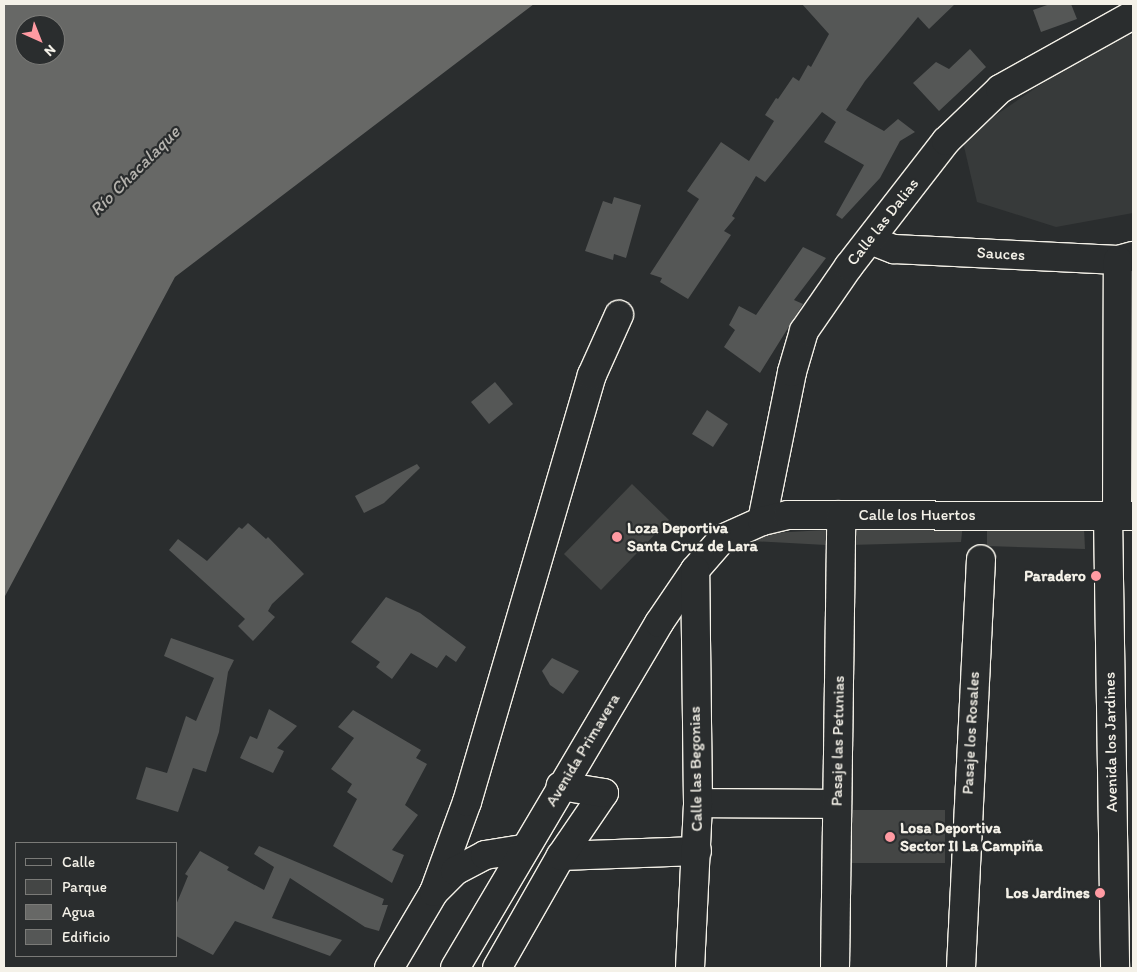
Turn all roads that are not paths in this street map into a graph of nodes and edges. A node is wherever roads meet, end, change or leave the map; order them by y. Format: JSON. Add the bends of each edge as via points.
{"nodes":[{"id":1,"x":1133,"y":15,"type":"edge"},
{"id":2,"x":870,"y":240,"type":"junction"},
{"id":3,"x":1126,"y":258,"type":"edge"},
{"id":4,"x":619,"y":315,"type":"dead end"},
{"id":5,"x":841,"y":515,"type":"junction"},
{"id":6,"x":1119,"y":515,"type":"edge"},
{"id":7,"x":762,"y":521,"type":"junction"},
{"id":8,"x":722,"y":539,"type":"joint"},
{"id":9,"x":980,"y":559,"type":"dead end"},
{"id":10,"x":696,"y":570,"type":"junction"},
{"id":11,"x":1122,"y":653,"type":"edge"},
{"id":12,"x":1123,"y":775,"type":"edge"},
{"id":13,"x":561,"y":786,"type":"junction"},
{"id":14,"x":698,"y":804,"type":"junction"},
{"id":15,"x":837,"y":804,"type":"junction"},
{"id":16,"x":524,"y":849,"type":"junction"},
{"id":17,"x":697,"y":851,"type":"junction"},
{"id":18,"x":561,"y":856,"type":"junction"},
{"id":19,"x":434,"y":892,"type":"junction"},
{"id":20,"x":1124,"y":911,"type":"edge"},
{"id":21,"x":389,"y":968,"type":"edge"},
{"id":22,"x":455,"y":968,"type":"edge"},
{"id":23,"x":497,"y":968,"type":"edge"},
{"id":24,"x":690,"y":968,"type":"edge"},
{"id":25,"x":834,"y":968,"type":"edge"},
{"id":26,"x":961,"y":968,"type":"edge"},
{"id":27,"x":1115,"y":968,"type":"edge"}],
"edges":[{"from":1,"to":2,"type":"street","name":"Calle las Dalias","via":[[1000,89],[946,140]]},
{"from":2,"to":3,"type":"street","name":"Sauces","via":[[894,249]]},
{"from":2,"to":7,"type":"street","name":"Calle las Dalias","via":[[804,331],[792,372]]},
{"from":3,"to":6,"type":"street","name":"Avenida los Jardines"},
{"from":4,"to":19,"type":"street","via":[[592,375],[468,802]]},
{"from":5,"to":6,"type":"street","name":"Calle los Huertos"},
{"from":5,"to":7,"type":"street","name":"Calle los Huertos","via":[[788,515]]},
{"from":5,"to":15,"type":"street","name":"Pasaje las Petunias"},
{"from":6,"to":11,"type":"street","name":"Avenida los Jardines"},
{"from":7,"to":8,"type":"street","name":"Calle los Huertos"},
{"from":8,"to":10,"type":"street","name":"Avenida Primavera"},
{"from":9,"to":26,"type":"street","name":"Pasaje los Rosales"},
{"from":10,"to":13,"type":"street","name":"Avenida Primavera","via":[[659,623]]},
{"from":10,"to":14,"type":"street","name":"Calle las Begonias"},
{"from":11,"to":12,"type":"street","name":"Avenida los Jardines"},
{"from":12,"to":20,"type":"street","name":"Avenida los Jardines"},
{"from":13,"to":16,"type":"street","name":"Avenida Primavera"},
{"from":13,"to":18,"type":"street","via":[[604,793]]},
{"from":14,"to":15,"type":"street"},
{"from":14,"to":17,"type":"street","name":"Calle las Begonias"},
{"from":15,"to":25,"type":"street","name":"Pasaje las Petunias"},
{"from":16,"to":19,"type":"street","via":[[485,855],[455,871]]},
{"from":16,"to":22,"type":"street","name":"Avenida Primavera"},
{"from":17,"to":18,"type":"street"},
{"from":17,"to":24,"type":"street","name":"Calle las Begonias"},
{"from":18,"to":23,"type":"street"},
{"from":19,"to":21,"type":"street"},
{"from":20,"to":27,"type":"street","name":"Avenida los Jardines"}]}
